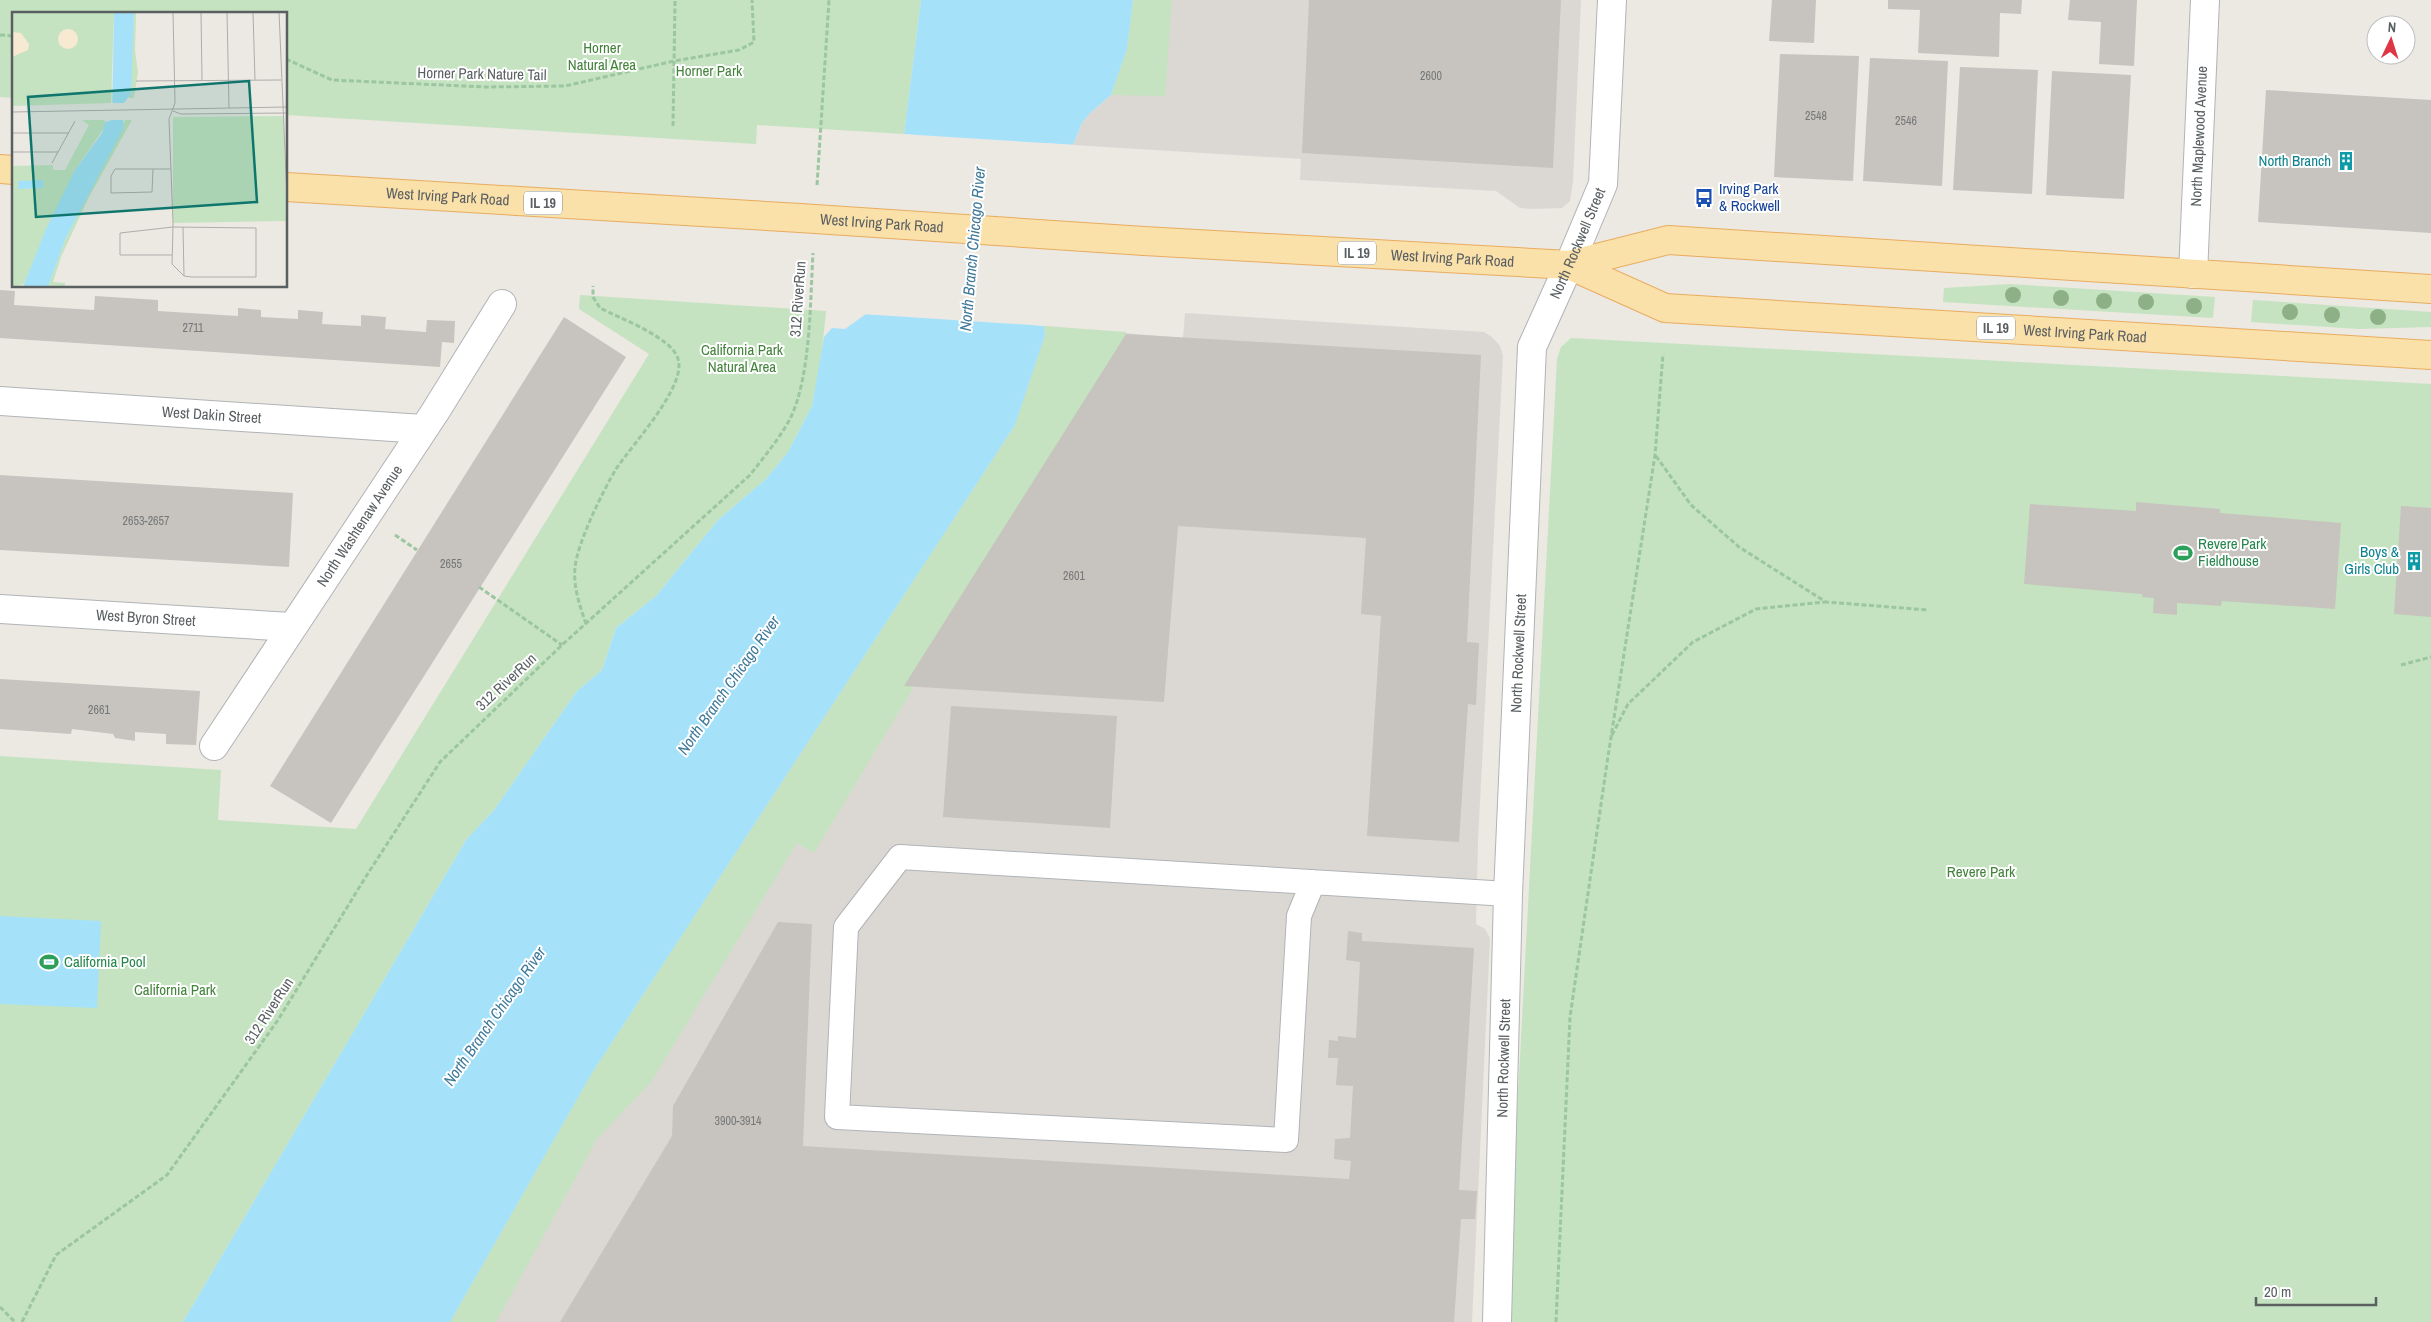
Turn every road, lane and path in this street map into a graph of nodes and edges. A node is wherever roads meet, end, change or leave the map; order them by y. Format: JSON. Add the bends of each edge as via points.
{"nodes":[{"id":1,"x":675,"y":0,"type":"edge"},
{"id":2,"x":752,"y":0,"type":"edge"},
{"id":3,"x":829,"y":0,"type":"edge"},
{"id":4,"x":1612,"y":0,"type":"edge"},
{"id":5,"x":2205,"y":0,"type":"edge"},
{"id":6,"x":288,"y":60,"type":"edge"},
{"id":7,"x":674,"y":61,"type":"junction"},
{"id":8,"x":673,"y":126,"type":"dead end"},
{"id":9,"x":817,"y":186,"type":"dead end"},
{"id":10,"x":288,"y":187,"type":"edge"},
{"id":11,"x":814,"y":244,"type":"dead end"},
{"id":12,"x":1569,"y":265,"type":"junction"},
{"id":13,"x":2193,"y":274,"type":"junction"},
{"id":14,"x":593,"y":286,"type":"dead end"},
{"id":15,"x":2431,"y":289,"type":"edge"},
{"id":16,"x":502,"y":304,"type":"dead end"},
{"id":17,"x":1663,"y":354,"type":"dead end"},
{"id":18,"x":2431,"y":355,"type":"edge"},
{"id":19,"x":0,"y":400,"type":"edge"},
{"id":20,"x":424,"y":429,"type":"junction"},
{"id":21,"x":1655,"y":455,"type":"junction"},
{"id":22,"x":479,"y":587,"type":"dead end"},
{"id":23,"x":1826,"y":602,"type":"junction"},
{"id":24,"x":0,"y":609,"type":"edge"},
{"id":25,"x":1928,"y":610,"type":"dead end"},
{"id":26,"x":586,"y":624,"type":"junction"},
{"id":27,"x":291,"y":627,"type":"junction"},
{"id":28,"x":562,"y":645,"type":"junction"},
{"id":29,"x":2431,"y":657,"type":"edge"},
{"id":30,"x":2401,"y":666,"type":"dead end"},
{"id":31,"x":1610,"y":739,"type":"junction"},
{"id":32,"x":214,"y":746,"type":"dead end"},
{"id":33,"x":1313,"y":882,"type":"junction"},
{"id":34,"x":1508,"y":894,"type":"junction"},
{"id":35,"x":0,"y":1307,"type":"edge"},
{"id":36,"x":15,"y":1322,"type":"edge"},
{"id":37,"x":22,"y":1322,"type":"edge"},
{"id":38,"x":1497,"y":1322,"type":"edge"},
{"id":39,"x":1556,"y":1322,"type":"edge"}],
"edges":[{"from":1,"to":7,"type":"path"},
{"from":2,"to":7,"type":"path","name":"Horner Park Nature Tail","via":[[754,42],[739,50]]},
{"from":3,"to":9,"type":"path"},
{"from":4,"to":12,"type":"street","name":"North Rockwell Street","via":[[1603,184]]},
{"from":5,"to":13,"type":"street","name":"North Maplewood Avenue"},
{"from":6,"to":7,"type":"path","name":"Horner Park Nature Tail","via":[[332,80],[486,87],[565,86]]},
{"from":7,"to":8,"type":"path"},
{"from":10,"to":12,"type":"main road","name":"West Irving Park Road","number":"IL 19","bridge":true},
{"from":11,"to":26,"type":"path","name":"312 RiverRun","via":[[800,390],[790,418],[775,443],[750,475]]},
{"from":12,"to":13,"type":"main road","name":"West Irving Park Road","number":"IL 19","via":[[1668,240]]},
{"from":12,"to":18,"type":"main road","name":"West Irving Park Road","number":"IL 19","via":[[1665,308]]},
{"from":12,"to":34,"type":"street","name":"North Rockwell Street","via":[[1532,347]]},
{"from":13,"to":15,"type":"main road","name":"West Irving Park Road","number":"IL 19"},
{"from":14,"to":26,"type":"path","via":[[593,297],[600,308],[670,345],[678,358],[679,371],[673,388],[615,471],[585,532],[575,567],[578,601]]},
{"from":16,"to":20,"type":"street","name":"North Washtenaw Avenue"},
{"from":17,"to":21,"type":"path"},
{"from":19,"to":20,"type":"street","name":"West Dakin Street"},
{"from":20,"to":27,"type":"street","name":"North Washtenaw Avenue"},
{"from":21,"to":23,"type":"path","via":[[1691,504],[1739,548]]},
{"from":21,"to":31,"type":"path"},
{"from":22,"to":28,"type":"path"},
{"from":23,"to":25,"type":"path"},
{"from":23,"to":31,"type":"path","via":[[1756,609],[1693,642],[1628,704]]},
{"from":24,"to":27,"type":"street","name":"West Byron Street"},
{"from":26,"to":28,"type":"path","name":"312 RiverRun"},
{"from":27,"to":32,"type":"street","name":"North Washtenaw Avenue"},
{"from":28,"to":37,"type":"path","name":"312 RiverRun","via":[[440,762],[278,1020],[167,1175],[56,1255]]},
{"from":29,"to":30,"type":"path"},
{"from":31,"to":39,"type":"path","via":[[1570,1017]]},
{"from":33,"to":33,"type":"lane","via":[[900,857],[846,927],[837,1116],[1286,1140],[1299,916]]},
{"from":33,"to":34,"type":"lane"},
{"from":34,"to":38,"type":"street","name":"North Rockwell Street"},
{"from":35,"to":36,"type":"path"}]}
